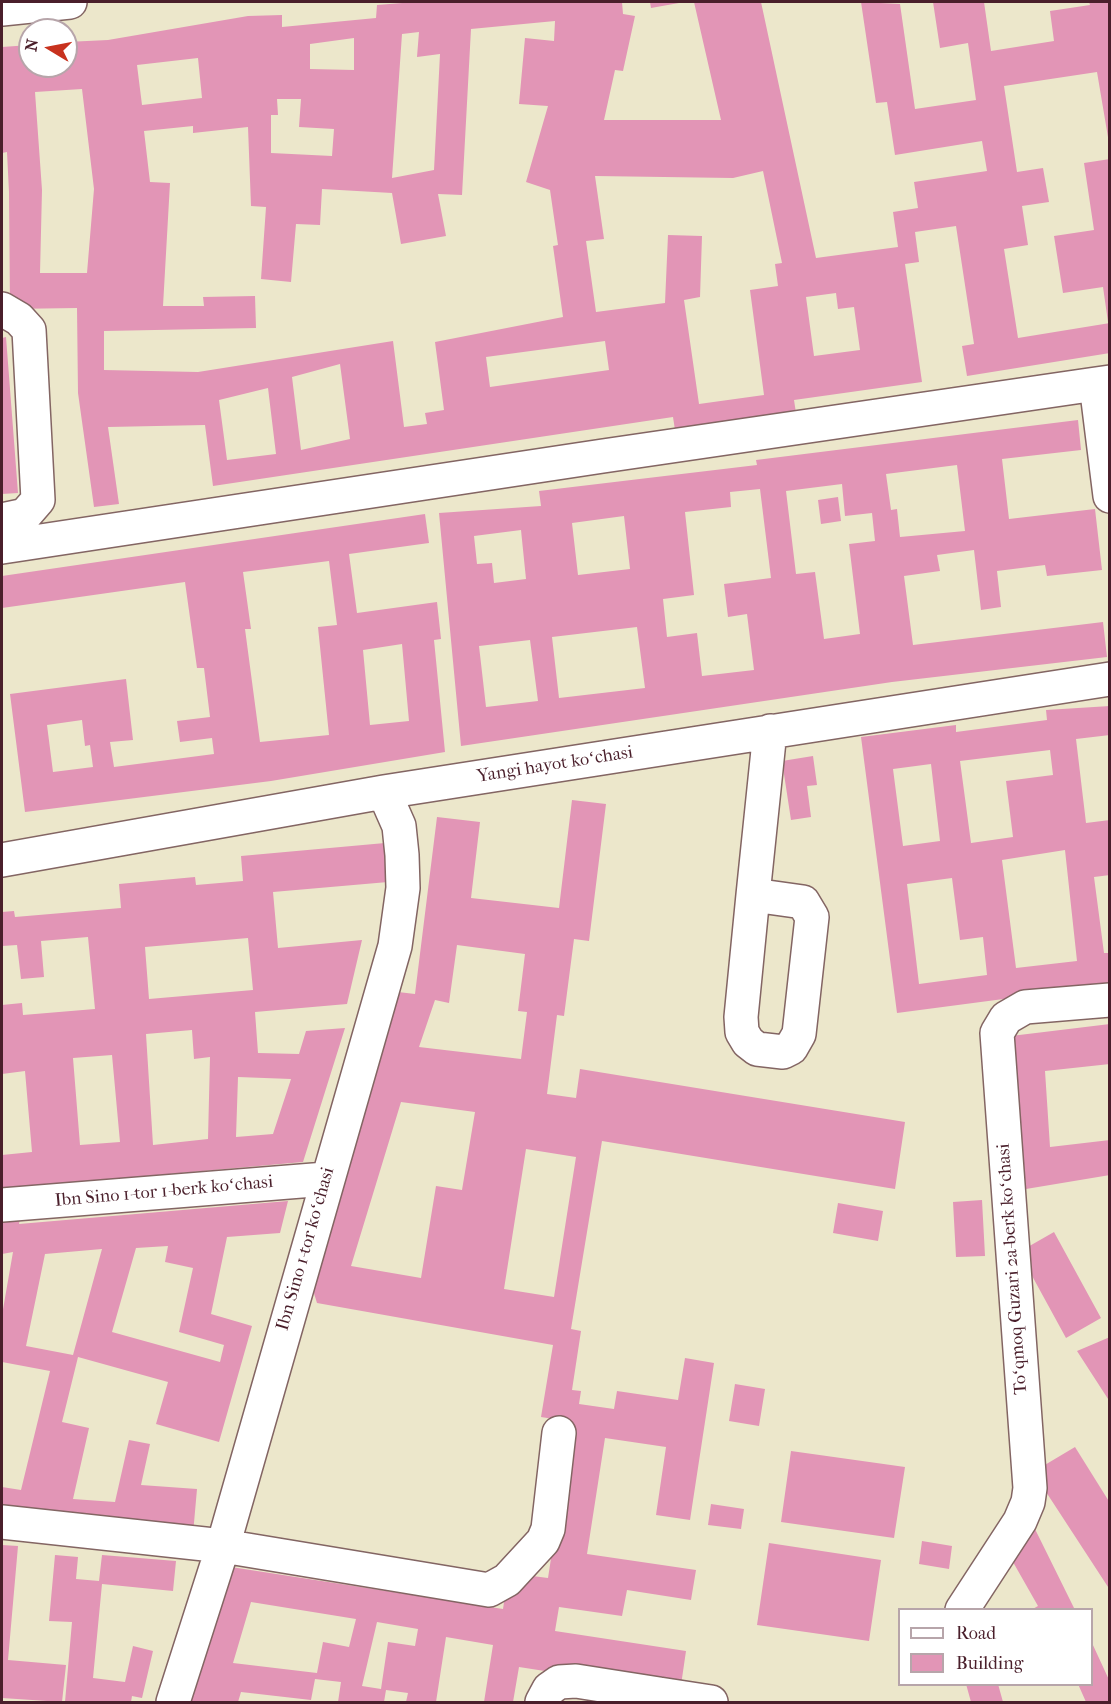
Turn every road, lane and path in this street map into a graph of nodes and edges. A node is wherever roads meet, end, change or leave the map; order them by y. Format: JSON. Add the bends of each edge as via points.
{"nodes":[{"id":1,"x":70,"y":2,"type":"edge"},
{"id":2,"x":2,"y":9,"type":"edge"},
{"id":3,"x":2,"y":309,"type":"edge"},
{"id":4,"x":1103,"y":383,"type":"edge"},
{"id":5,"x":1110,"y":496,"type":"edge"},
{"id":6,"x":2,"y":520,"type":"edge"},
{"id":7,"x":2,"y":548,"type":"edge"},
{"id":8,"x":1110,"y":679,"type":"edge"},
{"id":9,"x":770,"y":731,"type":"junction"},
{"id":10,"x":384,"y":792,"type":"junction"},
{"id":11,"x":2,"y":860,"type":"edge"},
{"id":12,"x":753,"y":895,"type":"dead end"},
{"id":13,"x":1110,"y":1000,"type":"edge"},
{"id":14,"x":326,"y":1179,"type":"junction"},
{"id":15,"x":2,"y":1205,"type":"edge"},
{"id":16,"x":559,"y":1433,"type":"dead end"},
{"id":17,"x":2,"y":1521,"type":"edge"},
{"id":18,"x":223,"y":1546,"type":"junction"},
{"id":19,"x":963,"y":1608,"type":"edge"},
{"id":20,"x":658,"y":1698,"type":"edge"},
{"id":21,"x":173,"y":1702,"type":"edge"},
{"id":22,"x":542,"y":1702,"type":"edge"},
{"id":23,"x":711,"y":1702,"type":"edge"}],
"edges":[{"from":1,"to":2,"type":"street"},
{"from":3,"to":6,"type":"street","via":[[29,330],[38,500],[26,515]]},
{"from":4,"to":5,"type":"street"},
{"from":4,"to":7,"type":"street"},
{"from":8,"to":9,"type":"street","name":"Yangi hayot koʻchasi"},
{"from":9,"to":10,"type":"street","name":"Yangi hayot koʻchasi"},
{"from":9,"to":12,"type":"street"},
{"from":10,"to":11,"type":"street","name":"Yangi hayot koʻchasi"},
{"from":10,"to":14,"type":"street","name":"Ibn Sino 1-tor koʻchasi","via":[[399,826],[402,855],[403,888],[395,946]]},
{"from":13,"to":19,"type":"street","name":"Toʻqmoq Guzari 2a-berk koʻchasi","via":[[1025,1007],[1006,1018],[997,1033],[1030,1488],[1020,1521]]},
{"from":14,"to":15,"type":"street","name":"Ibn Sino 1-tor 1-berk koʻchasi"},
{"from":14,"to":18,"type":"street","name":"Ibn Sino 1-tor koʻchasi"},
{"from":16,"to":18,"type":"street","via":[[548,1529],[507,1580],[489,1590]]},
{"from":17,"to":18,"type":"street"},
{"from":18,"to":21,"type":"street","name":"Ibn Sino 1-tor koʻchasi"},
{"from":20,"to":22,"type":"street","via":[[576,1681],[558,1682]]},
{"from":20,"to":23,"type":"street"}]}
